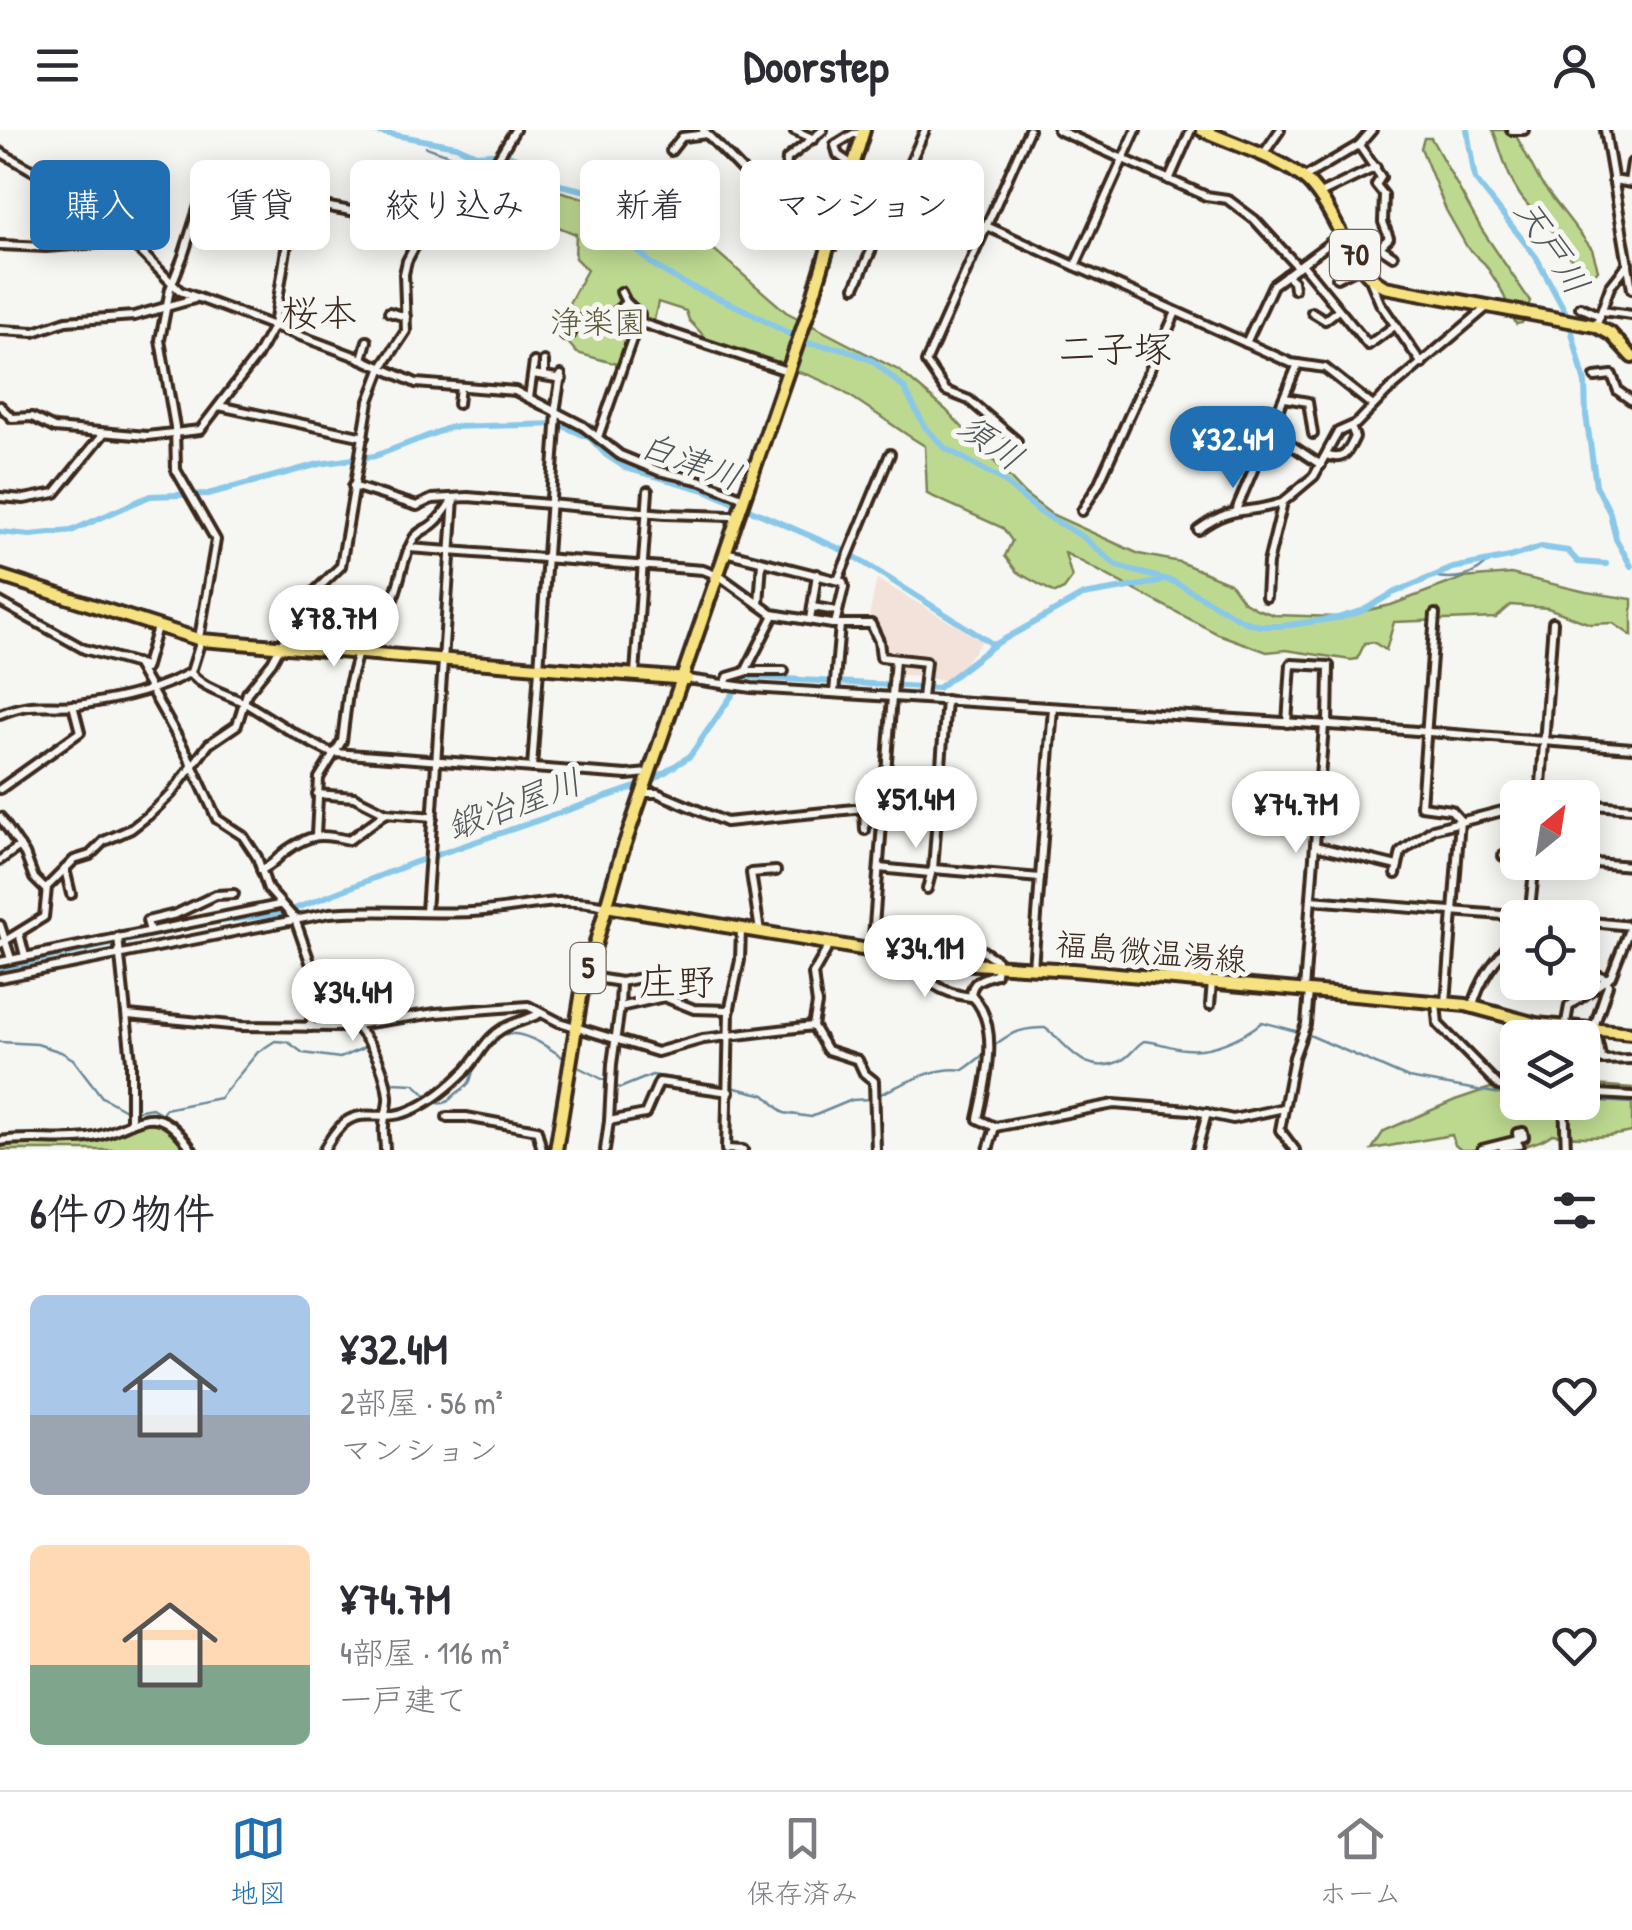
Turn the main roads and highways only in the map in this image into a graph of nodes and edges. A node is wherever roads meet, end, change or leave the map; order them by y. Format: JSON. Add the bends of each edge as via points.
{"nodes":[{"id":1,"x":1202,"y":130,"type":"edge"},
{"id":2,"x":865,"y":131,"type":"edge"},
{"id":3,"x":796,"y":352,"type":"junction"},
{"id":4,"x":1632,"y":357,"type":"edge"},
{"id":5,"x":744,"y":500,"type":"junction"},
{"id":6,"x":736,"y":517,"type":"junction"},
{"id":7,"x":0,"y":576,"type":"edge"},
{"id":8,"x":718,"y":576,"type":"junction"},
{"id":9,"x":684,"y":678,"type":"junction"},
{"id":10,"x":608,"y":907,"type":"junction"},
{"id":11,"x":1524,"y":1020,"type":"edge"},
{"id":12,"x":578,"y":1027,"type":"junction"},
{"id":13,"x":1600,"y":1029,"type":"edge"},
{"id":14,"x":1632,"y":1033,"type":"edge"},
{"id":15,"x":558,"y":1150,"type":"edge"}],
"edges":[{"from":1,"to":4,"type":"main road","number":"70","via":[[1303,178],[1370,276],[1385,287],[1582,322],[1599,318]]},
{"from":2,"to":3,"type":"main road","number":"5"},
{"from":3,"to":5,"type":"main road","number":"5"},
{"from":3,"to":5,"type":"main road","number":"5"},
{"from":5,"to":6,"type":"main road","number":"5"},
{"from":6,"to":8,"type":"main road","number":"5"},
{"from":6,"to":8,"type":"main road","number":"5"},
{"from":7,"to":9,"type":"main road","via":[[200,640]]},
{"from":8,"to":9,"type":"main road","number":"5"},
{"from":9,"to":10,"type":"main road","number":"5"},
{"from":10,"to":11,"type":"main road","name":"福島微温湯線","via":[[903,956],[1441,1002]]},
{"from":10,"to":12,"type":"main road","number":"5"},
{"from":10,"to":12,"type":"main road","number":"5"},
{"from":12,"to":15,"type":"main road","number":"5"},
{"from":13,"to":14,"type":"main road","name":"福島微温湯線"}]}
